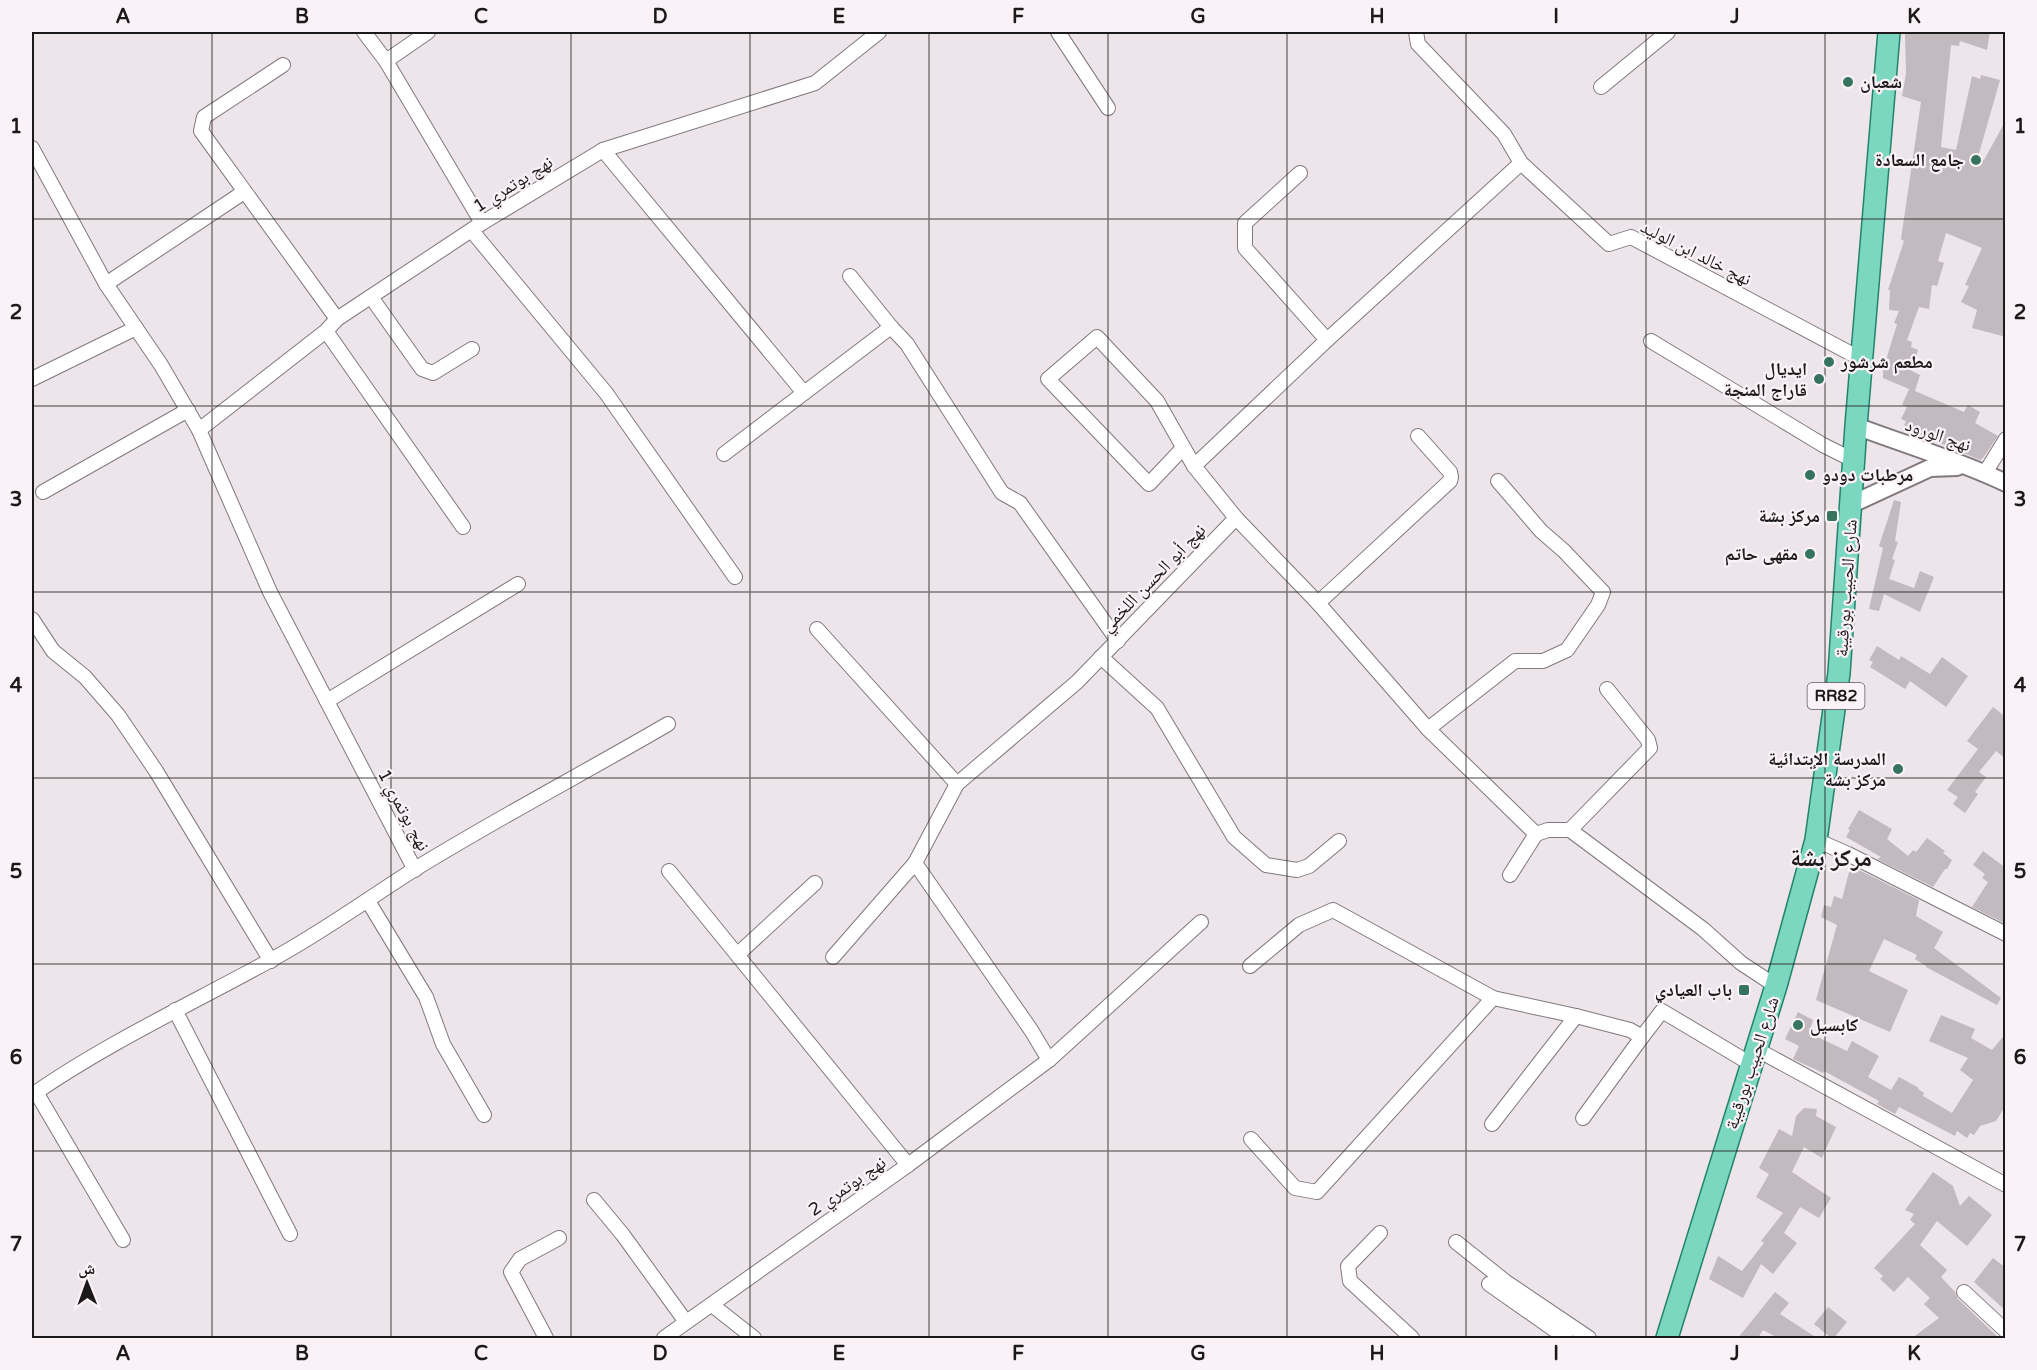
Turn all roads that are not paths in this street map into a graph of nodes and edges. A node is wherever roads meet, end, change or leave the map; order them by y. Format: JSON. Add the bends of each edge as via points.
{"nodes":[{"id":1,"x":364,"y":32,"type":"edge"},
{"id":2,"x":428,"y":32,"type":"edge"},
{"id":3,"x":879,"y":32,"type":"edge"},
{"id":4,"x":1058,"y":32,"type":"edge"},
{"id":5,"x":1416,"y":32,"type":"edge"},
{"id":6,"x":1668,"y":32,"type":"edge"},
{"id":7,"x":1885,"y":33,"type":"edge"},
{"id":8,"x":386,"y":61,"type":"junction"},
{"id":9,"x":283,"y":65,"type":"dead end"},
{"id":10,"x":1601,"y":87,"type":"dead end"},
{"id":11,"x":1108,"y":108,"type":"dead end"},
{"id":12,"x":32,"y":148,"type":"edge"},
{"id":13,"x":603,"y":150,"type":"junction"},
{"id":14,"x":1521,"y":163,"type":"junction"},
{"id":15,"x":1300,"y":173,"type":"dead end"},
{"id":16,"x":244,"y":192,"type":"junction"},
{"id":17,"x":477,"y":227,"type":"junction"},
{"id":18,"x":850,"y":276,"type":"dead end"},
{"id":19,"x":106,"y":284,"type":"junction"},
{"id":20,"x":371,"y":297,"type":"junction"},
{"id":21,"x":337,"y":319,"type":"junction"},
{"id":22,"x":891,"y":327,"type":"junction"},
{"id":23,"x":136,"y":328,"type":"junction"},
{"id":24,"x":326,"y":331,"type":"junction"},
{"id":25,"x":1327,"y":340,"type":"junction"},
{"id":26,"x":1652,"y":341,"type":"dead end"},
{"id":27,"x":472,"y":349,"type":"dead end"},
{"id":28,"x":1863,"y":360,"type":"junction"},
{"id":29,"x":32,"y":379,"type":"edge"},
{"id":30,"x":804,"y":393,"type":"junction"},
{"id":31,"x":188,"y":410,"type":"junction"},
{"id":32,"x":1856,"y":426,"type":"junction"},
{"id":33,"x":200,"y":430,"type":"junction"},
{"id":34,"x":1418,"y":436,"type":"dead end"},
{"id":35,"x":2006,"y":439,"type":"edge"},
{"id":36,"x":1184,"y":448,"type":"junction"},
{"id":37,"x":724,"y":453,"type":"dead end"},
{"id":38,"x":1854,"y":460,"type":"junction"},
{"id":39,"x":1194,"y":466,"type":"junction"},
{"id":40,"x":1978,"y":470,"type":"junction"},
{"id":41,"x":1498,"y":481,"type":"dead end"},
{"id":42,"x":2006,"y":483,"type":"edge"},
{"id":43,"x":43,"y":492,"type":"dead end"},
{"id":44,"x":1852,"y":504,"type":"junction"},
{"id":45,"x":1236,"y":518,"type":"junction"},
{"id":46,"x":463,"y":527,"type":"dead end"},
{"id":47,"x":735,"y":577,"type":"dead end"},
{"id":48,"x":518,"y":584,"type":"dead end"},
{"id":49,"x":1318,"y":603,"type":"junction"},
{"id":50,"x":32,"y":619,"type":"edge"},
{"id":51,"x":817,"y":629,"type":"dead end"},
{"id":52,"x":1118,"y":640,"type":"junction"},
{"id":53,"x":1101,"y":657,"type":"junction"},
{"id":54,"x":1607,"y":689,"type":"dead end"},
{"id":55,"x":327,"y":701,"type":"junction"},
{"id":56,"x":668,"y":724,"type":"dead end"},
{"id":57,"x":1428,"y":729,"type":"junction"},
{"id":58,"x":957,"y":784,"type":"junction"},
{"id":59,"x":1570,"y":830,"type":"junction"},
{"id":60,"x":1536,"y":834,"type":"junction"},
{"id":61,"x":1816,"y":840,"type":"junction"},
{"id":62,"x":1339,"y":841,"type":"dead end"},
{"id":63,"x":915,"y":863,"type":"junction"},
{"id":64,"x":415,"y":870,"type":"junction"},
{"id":65,"x":669,"y":870,"type":"dead end"},
{"id":66,"x":1510,"y":875,"type":"dead end"},
{"id":67,"x":815,"y":884,"type":"dead end"},
{"id":68,"x":368,"y":901,"type":"junction"},
{"id":69,"x":1201,"y":922,"type":"dead end"},
{"id":70,"x":2006,"y":934,"type":"edge"},
{"id":71,"x":738,"y":954,"type":"junction"},
{"id":72,"x":833,"y":957,"type":"dead end"},
{"id":73,"x":271,"y":960,"type":"junction"},
{"id":74,"x":1250,"y":966,"type":"dead end"},
{"id":75,"x":1776,"y":986,"type":"junction"},
{"id":76,"x":1493,"y":998,"type":"junction"},
{"id":77,"x":175,"y":1010,"type":"junction"},
{"id":78,"x":1576,"y":1016,"type":"junction"},
{"id":79,"x":1642,"y":1037,"type":"junction"},
{"id":80,"x":1754,"y":1056,"type":"junction"},
{"id":81,"x":1049,"y":1060,"type":"junction"},
{"id":82,"x":34,"y":1093,"type":"edge"},
{"id":83,"x":484,"y":1115,"type":"dead end"},
{"id":84,"x":1583,"y":1118,"type":"dead end"},
{"id":85,"x":1492,"y":1124,"type":"dead end"},
{"id":86,"x":1251,"y":1139,"type":"dead end"},
{"id":87,"x":908,"y":1165,"type":"junction"},
{"id":88,"x":2006,"y":1185,"type":"edge"},
{"id":89,"x":594,"y":1200,"type":"dead end"},
{"id":90,"x":1380,"y":1233,"type":"dead end"},
{"id":91,"x":290,"y":1234,"type":"dead end"},
{"id":92,"x":559,"y":1238,"type":"dead end"},
{"id":93,"x":123,"y":1240,"type":"dead end"},
{"id":94,"x":1456,"y":1242,"type":"dead end"},
{"id":95,"x":1489,"y":1284,"type":"dead end"},
{"id":96,"x":1964,"y":1292,"type":"dead end"},
{"id":97,"x":712,"y":1305,"type":"junction"},
{"id":98,"x":686,"y":1322,"type":"junction"},
{"id":99,"x":2006,"y":1331,"type":"edge"},
{"id":100,"x":546,"y":1338,"type":"edge"},
{"id":101,"x":664,"y":1338,"type":"edge"},
{"id":102,"x":754,"y":1338,"type":"edge"},
{"id":103,"x":1412,"y":1338,"type":"edge"},
{"id":104,"x":1566,"y":1338,"type":"edge"},
{"id":105,"x":1589,"y":1338,"type":"edge"},
{"id":106,"x":1667,"y":1338,"type":"edge"}],
"edges":[{"from":1,"to":8,"type":"street"},
{"from":2,"to":8,"type":"street"},
{"from":3,"to":13,"type":"street","name":"نهج بوتمري 1","via":[[815,83]]},
{"from":4,"to":11,"type":"street"},
{"from":5,"to":14,"type":"street","name":"نهج خالد ابن الوليد","via":[[1418,44],[1504,134]]},
{"from":6,"to":10,"type":"street"},
{"from":7,"to":28,"type":"main road","name":"شارع الحبيب بورقيبة","number":"RR82"},
{"from":8,"to":17,"type":"street"},
{"from":9,"to":16,"type":"street","via":[[204,117],[201,131]]},
{"from":12,"to":19,"type":"street","name":"نهج بوتمري 1"},
{"from":13,"to":17,"type":"street","name":"نهج بوتمري 1"},
{"from":13,"to":30,"type":"street"},
{"from":14,"to":25,"type":"street"},
{"from":14,"to":28,"type":"street","name":"نهج خالد ابن الوليد","via":[[1609,244],[1631,237]]},
{"from":15,"to":25,"type":"street","via":[[1245,223],[1245,248]]},
{"from":16,"to":19,"type":"street"},
{"from":16,"to":21,"type":"street"},
{"from":17,"to":20,"type":"street","name":"نهج بوتمري 1"},
{"from":17,"to":47,"type":"street","via":[[606,393]]},
{"from":18,"to":22,"type":"street"},
{"from":19,"to":23,"type":"street","name":"نهج بوتمري 1"},
{"from":20,"to":21,"type":"street","name":"نهج بوتمري 1"},
{"from":20,"to":27,"type":"street","via":[[422,369],[433,373]]},
{"from":21,"to":24,"type":"street","name":"نهج بوتمري 1"},
{"from":22,"to":30,"type":"street"},
{"from":22,"to":52,"type":"street","via":[[907,344],[1002,493],[1020,503]]},
{"from":23,"to":29,"type":"street"},
{"from":23,"to":31,"type":"street","name":"نهج بوتمري 1"},
{"from":24,"to":33,"type":"street","name":"نهج بوتمري 1"},
{"from":24,"to":46,"type":"street"},
{"from":25,"to":39,"type":"street"},
{"from":26,"to":38,"type":"street"},
{"from":28,"to":32,"type":"main road","name":"شارع الحبيب بورقيبة","number":"RR82"},
{"from":30,"to":37,"type":"street"},
{"from":31,"to":33,"type":"street","name":"نهج بوتمري 1"},
{"from":31,"to":43,"type":"street"},
{"from":32,"to":38,"type":"main road","name":"شارع الحبيب بورقيبة","number":"RR82"},
{"from":32,"to":40,"type":"street","name":"نهج الورود"},
{"from":33,"to":55,"type":"street","name":"نهج بوتمري 1","via":[[270,592]]},
{"from":34,"to":49,"type":"street","via":[[1450,471],[1450,480]]},
{"from":35,"to":40,"type":"street"},
{"from":36,"to":36,"type":"street","via":[[1157,401],[1097,337],[1048,379],[1149,484]]},
{"from":36,"to":39,"type":"street"},
{"from":38,"to":44,"type":"main road","name":"شارع الحبيب بورقيبة","number":"RR82"},
{"from":39,"to":45,"type":"street"},
{"from":40,"to":42,"type":"street","name":"نهج الورود"},
{"from":40,"to":44,"type":"street","via":[[1930,468]]},
{"from":41,"to":57,"type":"street","via":[[1541,531],[1603,592],[1567,650],[1543,661],[1515,661]]},
{"from":44,"to":61,"type":"main road","name":"شارع الحبيب بورقيبة","number":"RR82","via":[[1839,673]]},
{"from":45,"to":49,"type":"street"},
{"from":45,"to":52,"type":"street","name":"نهج أبو الحسن اللخمي"},
{"from":48,"to":55,"type":"street"},
{"from":49,"to":57,"type":"street"},
{"from":50,"to":73,"type":"street","via":[[53,651],[85,677],[118,715]]},
{"from":51,"to":58,"type":"street"},
{"from":52,"to":53,"type":"street","name":"نهج أبو الحسن اللخمي"},
{"from":53,"to":58,"type":"street","name":"نهج أبو الحسن اللخمي"},
{"from":53,"to":62,"type":"street","via":[[1157,708],[1234,837],[1266,865],[1297,870],[1309,866]]},
{"from":54,"to":59,"type":"street","via":[[1648,740],[1650,748]]},
{"from":55,"to":64,"type":"street","name":"نهج بوتمري 1"},
{"from":56,"to":64,"type":"street"},
{"from":57,"to":60,"type":"street"},
{"from":58,"to":63,"type":"street","name":"نهج أبو الحسن اللخمي"},
{"from":59,"to":60,"type":"street"},
{"from":59,"to":75,"type":"street"},
{"from":60,"to":66,"type":"street"},
{"from":61,"to":70,"type":"street"},
{"from":61,"to":75,"type":"main road","name":"شارع الحبيب بورقيبة","number":"RR82"},
{"from":63,"to":72,"type":"street","name":"نهج أبو الحسن اللخمي"},
{"from":63,"to":81,"type":"street"},
{"from":64,"to":68,"type":"street","name":"نهج بوتمري 1"},
{"from":65,"to":71,"type":"street"},
{"from":67,"to":71,"type":"street"},
{"from":68,"to":73,"type":"street","name":"نهج بوتمري 1"},
{"from":68,"to":83,"type":"street","via":[[426,997],[443,1044]]},
{"from":69,"to":81,"type":"street","name":"نهج بوتمري 2"},
{"from":71,"to":87,"type":"street"},
{"from":73,"to":77,"type":"street","name":"نهج بوتمري 1"},
{"from":74,"to":76,"type":"street","via":[[1299,925],[1334,910]]},
{"from":75,"to":80,"type":"main road","name":"شارع الحبيب بورقيبة","number":"RR82"},
{"from":76,"to":78,"type":"street"},
{"from":76,"to":86,"type":"street","via":[[1317,1192],[1295,1188]]},
{"from":77,"to":82,"type":"street","name":"نهج بوتمري 1"},
{"from":77,"to":91,"type":"street"},
{"from":78,"to":79,"type":"street","via":[[1630,1030]]},
{"from":78,"to":85,"type":"street"},
{"from":79,"to":80,"type":"street","via":[[1662,1011]]},
{"from":79,"to":84,"type":"street"},
{"from":80,"to":88,"type":"street"},
{"from":80,"to":106,"type":"main road","name":"شارع الحبيب بورقيبة","number":"RR82"},
{"from":81,"to":87,"type":"street","name":"نهج بوتمري 2"},
{"from":82,"to":93,"type":"street"},
{"from":87,"to":97,"type":"street","name":"نهج بوتمري 2"},
{"from":89,"to":98,"type":"street"},
{"from":90,"to":103,"type":"street","via":[[1348,1266],[1350,1281]]},
{"from":92,"to":100,"type":"street","via":[[520,1259],[511,1272]]},
{"from":94,"to":105,"type":"street","via":[[1506,1282]]},
{"from":95,"to":104,"type":"street"},
{"from":96,"to":99,"type":"street"},
{"from":97,"to":98,"type":"street","name":"نهج بوتمري 2"},
{"from":97,"to":102,"type":"street"},
{"from":98,"to":101,"type":"street","name":"نهج بوتمري 2"}]}
